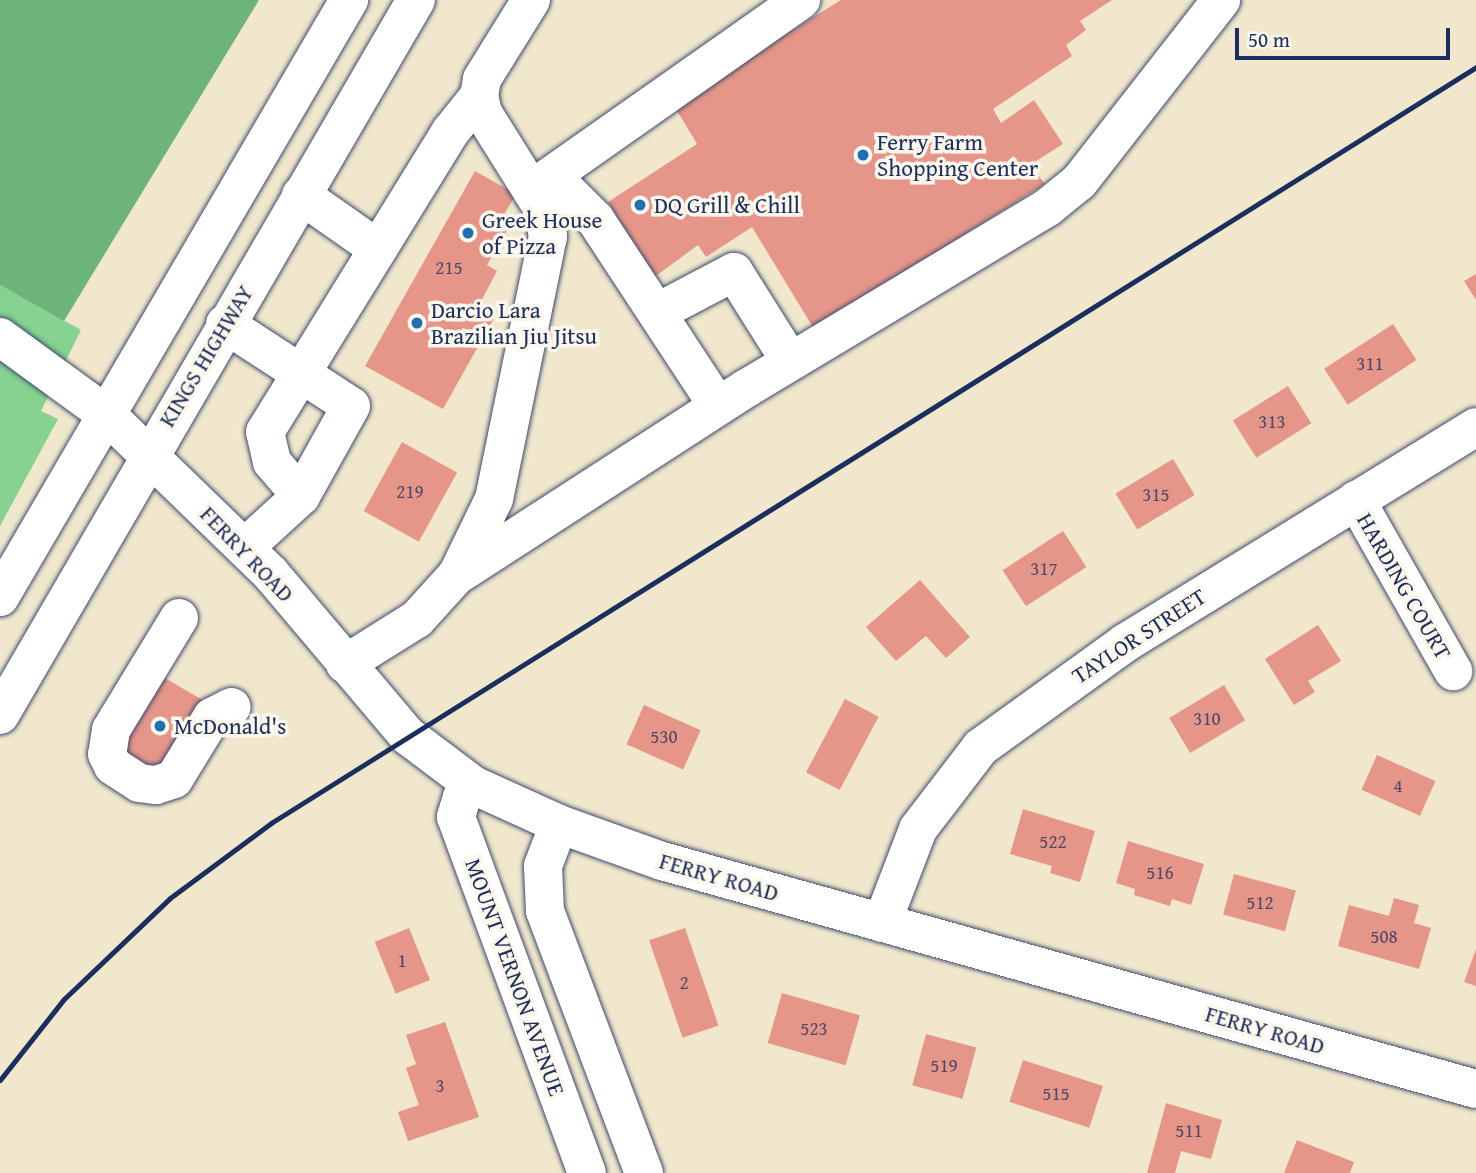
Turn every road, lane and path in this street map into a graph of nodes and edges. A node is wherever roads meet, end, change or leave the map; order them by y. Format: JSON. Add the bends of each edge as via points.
{"nodes":[{"id":1,"x":349,"y":0,"type":"edge"},
{"id":2,"x":416,"y":0,"type":"edge"},
{"id":3,"x":531,"y":0,"type":"edge"},
{"id":4,"x":801,"y":0,"type":"edge"},
{"id":5,"x":1221,"y":0,"type":"edge"},
{"id":6,"x":479,"y":96,"type":"junction"},
{"id":7,"x":542,"y":183,"type":"junction"},
{"id":8,"x":301,"y":195,"type":"junction"},
{"id":9,"x":378,"y":249,"type":"junction"},
{"id":10,"x":658,"y":312,"type":"junction"},
{"id":11,"x":225,"y":324,"type":"junction"},
{"id":12,"x":0,"y":337,"type":"edge"},
{"id":13,"x":790,"y":361,"type":"junction"},
{"id":14,"x":0,"y":369,"type":"edge"},
{"id":15,"x":303,"y":372,"type":"junction"},
{"id":16,"x":718,"y":407,"type":"junction"},
{"id":17,"x":107,"y":415,"type":"junction"},
{"id":18,"x":1476,"y":426,"type":"edge"},
{"id":19,"x":149,"y":453,"type":"junction"},
{"id":20,"x":301,"y":496,"type":"junction"},
{"id":21,"x":1356,"y":500,"type":"junction"},
{"id":22,"x":244,"y":548,"type":"junction"},
{"id":23,"x":456,"y":576,"type":"junction"},
{"id":24,"x":0,"y":597,"type":"edge"},
{"id":25,"x":179,"y":618,"type":"dead end"},
{"id":26,"x":345,"y":664,"type":"junction"},
{"id":27,"x":1453,"y":671,"type":"dead end"},
{"id":28,"x":232,"y":707,"type":"dead end"},
{"id":29,"x":0,"y":715,"type":"edge"},
{"id":30,"x":473,"y":785,"type":"junction"},
{"id":31,"x":559,"y":824,"type":"junction"},
{"id":32,"x":882,"y":923,"type":"junction"},
{"id":33,"x":1476,"y":1089,"type":"edge"},
{"id":34,"x":587,"y":1173,"type":"edge"},
{"id":35,"x":644,"y":1173,"type":"edge"}],
"edges":[{"from":1,"to":17,"type":"main road"},
{"from":2,"to":8,"type":"main road","name":"KINGS HIGHWAY"},
{"from":3,"to":6,"type":"main road","via":[[482,79]]},
{"from":4,"to":7,"type":"main road"},
{"from":5,"to":13,"type":"main road","via":[[1079,182],[1048,207]]},
{"from":6,"to":7,"type":"main road","via":[[483,113]]},
{"from":6,"to":9,"type":"main road","via":[[451,131]]},
{"from":7,"to":10,"type":"main road","via":[[595,219]]},
{"from":7,"to":23,"type":"main road","via":[[548,237],[494,499]]},
{"from":8,"to":9,"type":"main road"},
{"from":8,"to":11,"type":"main road","name":"KINGS HIGHWAY"},
{"from":9,"to":15,"type":"main road"},
{"from":10,"to":13,"type":"main road","via":[[734,272]]},
{"from":10,"to":16,"type":"main road"},
{"from":11,"to":15,"type":"main road"},
{"from":11,"to":19,"type":"main road","name":"KINGS HIGHWAY"},
{"from":12,"to":17,"type":"main road"},
{"from":13,"to":16,"type":"main road"},
{"from":14,"to":17,"type":"main road"},
{"from":15,"to":20,"type":"main road","via":[[265,432],[272,462]]},
{"from":15,"to":20,"type":"main road","via":[[344,398],[351,412]]},
{"from":16,"to":23,"type":"main road"},
{"from":17,"to":19,"type":"main road","name":"FERRY ROAD"},
{"from":17,"to":24,"type":"main road"},
{"from":18,"to":21,"type":"main road","name":"TAYLOR STREET"},
{"from":19,"to":22,"type":"main road","name":"FERRY ROAD"},
{"from":19,"to":29,"type":"main road","name":"KINGS HIGHWAY"},
{"from":20,"to":22,"type":"main road"},
{"from":21,"to":27,"type":"main road","name":"HARDING COURT"},
{"from":21,"to":32,"type":"main road","name":"TAYLOR STREET","via":[[1125,643],[981,747],[918,829]]},
{"from":22,"to":26,"type":"main road","name":"FERRY ROAD"},
{"from":23,"to":26,"type":"main road","via":[[417,619]]},
{"from":25,"to":28,"type":"main road","via":[[111,730],[107,754],[113,766],[139,783],[156,785],[174,779],[212,717]]},
{"from":26,"to":30,"type":"main road","name":"FERRY ROAD","via":[[408,736]]},
{"from":30,"to":31,"type":"main road","name":"FERRY ROAD"},
{"from":30,"to":34,"type":"main road","name":"MOUNT VERNON AVENUE","via":[[462,797],[456,817]]},
{"from":31,"to":32,"type":"main road","name":"FERRY ROAD","via":[[662,861]]},
{"from":31,"to":35,"type":"main road","via":[[543,866],[545,911]]},
{"from":32,"to":33,"type":"main road","name":"FERRY ROAD"}]}
